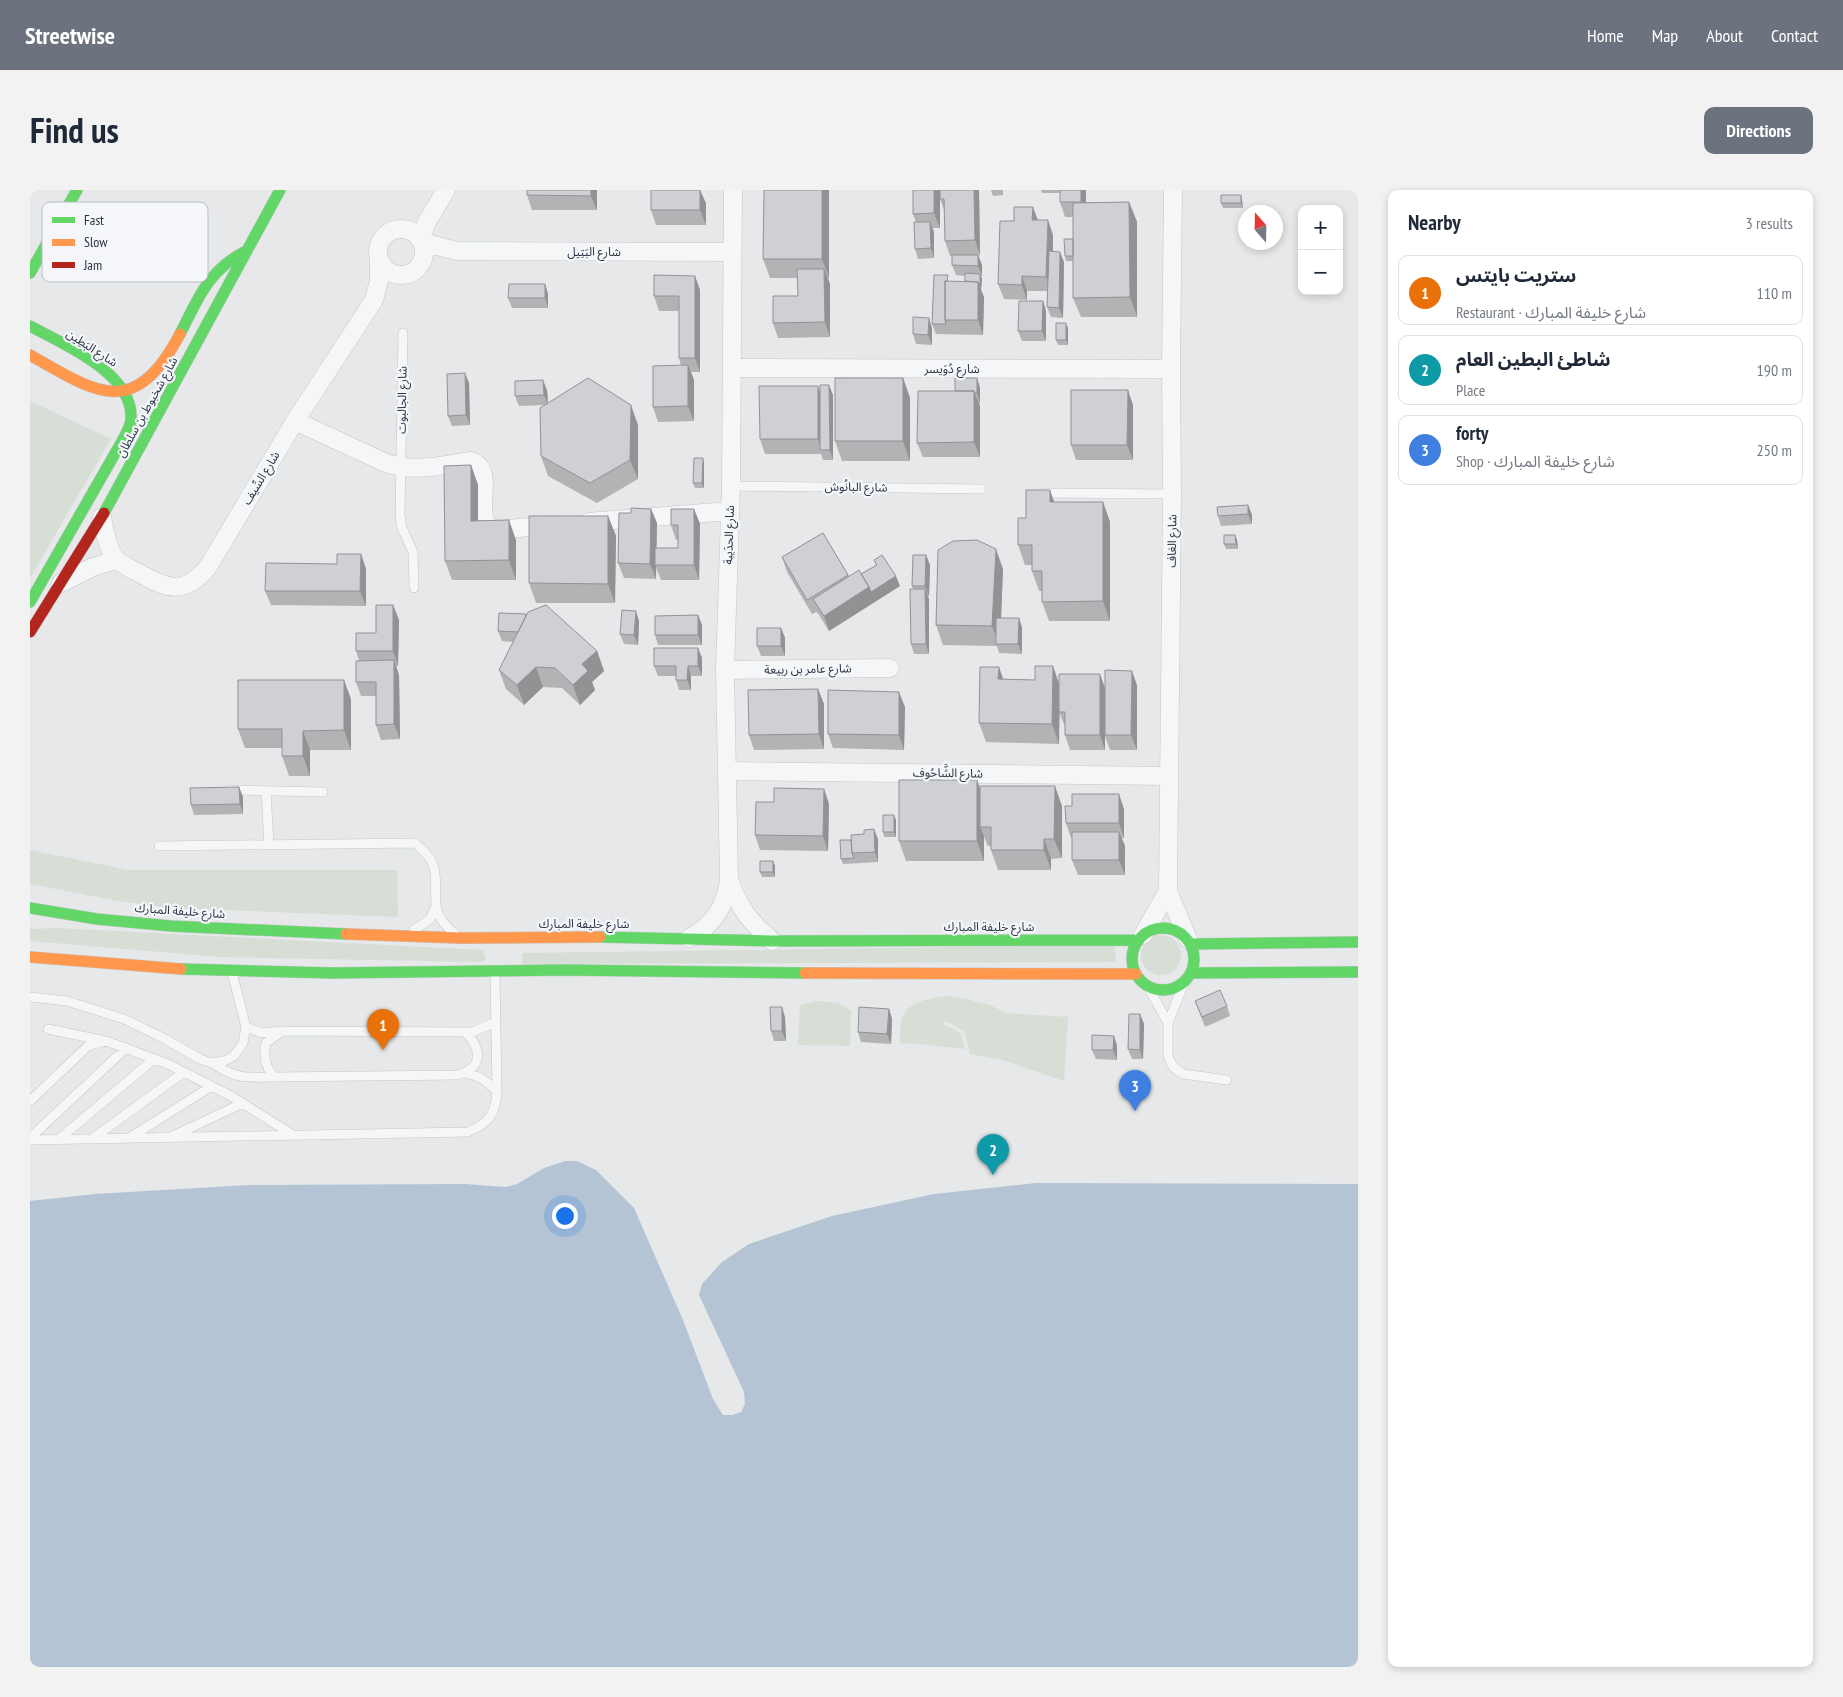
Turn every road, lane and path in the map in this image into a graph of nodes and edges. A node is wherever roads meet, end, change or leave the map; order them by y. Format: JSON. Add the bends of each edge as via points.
{"nodes":[{"id":1,"x":77,"y":190,"type":"edge"},
{"id":2,"x":280,"y":190,"type":"edge"},
{"id":3,"x":446,"y":190,"type":"edge"},
{"id":4,"x":733,"y":190,"type":"edge"},
{"id":5,"x":1173,"y":190,"type":"edge"},
{"id":6,"x":70,"y":202,"type":"edge"},
{"id":7,"x":434,"y":212,"type":"junction"},
{"id":8,"x":402,"y":228,"type":"junction"},
{"id":9,"x":421,"y":239,"type":"junction"},
{"id":10,"x":42,"y":250,"type":"edge"},
{"id":11,"x":247,"y":251,"type":"junction"},
{"id":12,"x":457,"y":251,"type":"junction"},
{"id":13,"x":42,"y":252,"type":"edge"},
{"id":14,"x":732,"y":252,"type":"junction"},
{"id":15,"x":30,"y":260,"type":"edge"},
{"id":16,"x":380,"y":260,"type":"junction"},
{"id":17,"x":422,"y":262,"type":"junction"},
{"id":18,"x":30,"y":273,"type":"edge"},
{"id":19,"x":407,"y":274,"type":"junction"},
{"id":20,"x":374,"y":300,"type":"junction"},
{"id":21,"x":30,"y":326,"type":"edge"},
{"id":22,"x":402,"y":333,"type":"dead end"},
{"id":23,"x":30,"y":355,"type":"edge"},
{"id":24,"x":732,"y":368,"type":"junction"},
{"id":25,"x":1171,"y":369,"type":"junction"},
{"id":26,"x":124,"y":391,"type":"junction"},
{"id":27,"x":294,"y":421,"type":"junction"},
{"id":28,"x":401,"y":468,"type":"junction"},
{"id":29,"x":731,"y":486,"type":"junction"},
{"id":30,"x":981,"y":489,"type":"dead end"},
{"id":31,"x":1038,"y":493,"type":"edge"},
{"id":32,"x":1172,"y":494,"type":"junction"},
{"id":33,"x":730,"y":511,"type":"junction"},
{"id":34,"x":102,"y":517,"type":"junction"},
{"id":35,"x":116,"y":560,"type":"junction"},
{"id":36,"x":61,"y":583,"type":"junction"},
{"id":37,"x":414,"y":588,"type":"dead end"},
{"id":38,"x":30,"y":602,"type":"edge"},
{"id":39,"x":30,"y":632,"type":"edge"},
{"id":40,"x":890,"y":668,"type":"dead end"},
{"id":41,"x":725,"y":670,"type":"junction"},
{"id":42,"x":727,"y":770,"type":"junction"},
{"id":43,"x":1169,"y":776,"type":"junction"},
{"id":44,"x":222,"y":790,"type":"edge"},
{"id":45,"x":266,"y":791,"type":"junction"},
{"id":46,"x":323,"y":792,"type":"dead end"},
{"id":47,"x":269,"y":845,"type":"junction"},
{"id":48,"x":159,"y":846,"type":"dead end"},
{"id":49,"x":728,"y":880,"type":"junction"},
{"id":50,"x":1168,"y":891,"type":"junction"},
{"id":51,"x":30,"y":908,"type":"edge"},
{"id":52,"x":436,"y":908,"type":"junction"},
{"id":53,"x":400,"y":937,"type":"junction"},
{"id":54,"x":461,"y":938,"type":"junction"},
{"id":55,"x":564,"y":938,"type":"junction"},
{"id":56,"x":689,"y":938,"type":"junction"},
{"id":57,"x":1141,"y":938,"type":"junction"},
{"id":58,"x":772,"y":941,"type":"junction"},
{"id":59,"x":1189,"y":941,"type":"junction"},
{"id":60,"x":1358,"y":942,"type":"edge"},
{"id":61,"x":30,"y":957,"type":"edge"},
{"id":62,"x":495,"y":970,"type":"junction"},
{"id":63,"x":563,"y":970,"type":"junction"},
{"id":64,"x":232,"y":971,"type":"junction"},
{"id":65,"x":1358,"y":972,"type":"edge"},
{"id":66,"x":1191,"y":973,"type":"junction"},
{"id":67,"x":1136,"y":974,"type":"junction"},
{"id":68,"x":1184,"y":983,"type":"junction"},
{"id":69,"x":1146,"y":986,"type":"junction"},
{"id":70,"x":30,"y":997,"type":"edge"},
{"id":71,"x":496,"y":1022,"type":"junction"},
{"id":72,"x":1168,"y":1023,"type":"junction"},
{"id":73,"x":246,"y":1027,"type":"junction"},
{"id":74,"x":48,"y":1029,"type":"dead end"},
{"id":75,"x":282,"y":1031,"type":"junction"},
{"id":76,"x":465,"y":1032,"type":"junction"},
{"id":77,"x":106,"y":1041,"type":"junction"},
{"id":78,"x":126,"y":1048,"type":"junction"},
{"id":79,"x":154,"y":1059,"type":"junction"},
{"id":80,"x":212,"y":1063,"type":"junction"},
{"id":81,"x":184,"y":1072,"type":"junction"},
{"id":82,"x":465,"y":1073,"type":"junction"},
{"id":83,"x":274,"y":1077,"type":"junction"},
{"id":84,"x":1227,"y":1080,"type":"dead end"},
{"id":85,"x":212,"y":1086,"type":"junction"},
{"id":86,"x":497,"y":1092,"type":"junction"},
{"id":87,"x":30,"y":1101,"type":"edge"},
{"id":88,"x":243,"y":1103,"type":"junction"},
{"id":89,"x":294,"y":1136,"type":"junction"},
{"id":90,"x":129,"y":1138,"type":"junction"},
{"id":91,"x":168,"y":1138,"type":"junction"},
{"id":92,"x":30,"y":1139,"type":"edge"},
{"id":93,"x":92,"y":1139,"type":"junction"},
{"id":94,"x":58,"y":1140,"type":"junction"}],
"edges":[{"from":1,"to":6,"type":"street"},
{"from":2,"to":11,"type":"street","name":"شارع شخبوط بن سلطان"},
{"from":3,"to":7,"type":"street"},
{"from":4,"to":14,"type":"street","name":"شارع الحدَيبة"},
{"from":5,"to":25,"type":"street","name":"شارع الغاف"},
{"from":7,"to":8,"type":"street"},
{"from":7,"to":9,"type":"street"},
{"from":8,"to":9,"type":"street","via":[[416,233]]},
{"from":8,"to":16,"type":"street","via":[[382,238]]},
{"from":9,"to":12,"type":"street","name":"شارع البَتِيل"},
{"from":9,"to":17,"type":"street"},
{"from":10,"to":15,"type":"street"},
{"from":11,"to":26,"type":"street","via":[[235,255],[218,269],[159,368],[144,382]]},
{"from":11,"to":34,"type":"street","name":"شارع شخبوط بن سلطان"},
{"from":12,"to":14,"type":"street","name":"شارع البَتِيل"},
{"from":12,"to":17,"type":"street","name":"شارع البَتِيل"},
{"from":13,"to":18,"type":"street"},
{"from":14,"to":24,"type":"street","name":"شارع الحدَيبة"},
{"from":16,"to":19,"type":"street","via":[[394,274]]},
{"from":16,"to":20,"type":"street","name":"شارع السِّيف"},
{"from":17,"to":19,"type":"street"},
{"from":19,"to":20,"type":"street","name":"شارع السِّيف"},
{"from":20,"to":27,"type":"street","name":"شارع السِّيف"},
{"from":21,"to":26,"type":"street","name":"شارع البَطِين","via":[[106,371]]},
{"from":22,"to":28,"type":"lane","name":"شارع الجالبوت"},
{"from":23,"to":26,"type":"street","via":[[94,389],[112,393]]},
{"from":24,"to":25,"type":"street","name":"شارع دُوَيسر"},
{"from":24,"to":29,"type":"street","name":"شارع الحدَيبة"},
{"from":25,"to":32,"type":"street","name":"شارع الغاف"},
{"from":26,"to":38,"type":"street","via":[[132,417],[127,431]]},
{"from":27,"to":28,"type":"street"},
{"from":27,"to":35,"type":"street","name":"شارع السِّيف","via":[[199,578],[186,585],[171,587],[157,584]]},
{"from":28,"to":33,"type":"street","via":[[471,461],[480,465],[484,520],[497,530]]},
{"from":28,"to":37,"type":"lane","name":"شارع الجالبوت","via":[[400,516],[413,552]]},
{"from":29,"to":30,"type":"lane","name":"شارع البانُوش"},
{"from":29,"to":33,"type":"street","name":"شارع الحدَيبة"},
{"from":31,"to":32,"type":"lane"},
{"from":32,"to":43,"type":"street","name":"شارع الغاف"},
{"from":33,"to":41,"type":"street","name":"شارع الحدَيبة"},
{"from":34,"to":35,"type":"street"},
{"from":34,"to":36,"type":"street","name":"شارع شخبوط بن سلطان"},
{"from":35,"to":36,"type":"street"},
{"from":36,"to":39,"type":"street","name":"شارع شخبوط بن سلطان"},
{"from":40,"to":41,"type":"street","name":"شارع عامر بن ربيعة"},
{"from":41,"to":42,"type":"street","name":"شارع الحدَيبة"},
{"from":42,"to":43,"type":"street","name":"شارع الشَّاحُوف"},
{"from":42,"to":49,"type":"street","name":"شارع الحدَيبة"},
{"from":43,"to":50,"type":"street","name":"شارع الغاف"},
{"from":44,"to":45,"type":"lane"},
{"from":45,"to":46,"type":"lane"},
{"from":45,"to":47,"type":"lane"},
{"from":47,"to":48,"type":"lane"},
{"from":47,"to":52,"type":"lane","via":[[415,843],[434,867]]},
{"from":49,"to":56,"type":"street","name":"شارع الحدَيبة","via":[[726,896],[718,914],[700,933]]},
{"from":49,"to":58,"type":"street","name":"شارع الحدَيبة","via":[[742,910]]},
{"from":50,"to":57,"type":"street","name":"شارع الغاف"},
{"from":50,"to":59,"type":"street","name":"شارع الغاف"},
{"from":51,"to":53,"type":"street","name":"شارع خليفة المبارك","via":[[171,926]]},
{"from":52,"to":53,"type":"lane","via":[[421,927]]},
{"from":52,"to":54,"type":"lane","via":[[449,929]]},
{"from":53,"to":54,"type":"street","name":"شارع خليفة المبارك"},
{"from":54,"to":55,"type":"street","name":"شارع خليفة المبارك"},
{"from":55,"to":56,"type":"street","name":"شارع خليفة المبارك"},
{"from":55,"to":63,"type":"street","via":[[575,954]]},
{"from":56,"to":58,"type":"street","name":"شارع خليفة المبارك"},
{"from":57,"to":58,"type":"street","name":"شارع خليفة المبارك"},
{"from":57,"to":59,"type":"street","via":[[1162,928],[1180,932]]},
{"from":57,"to":67,"type":"street","via":[[1133,951]]},
{"from":59,"to":60,"type":"street"},
{"from":59,"to":66,"type":"street","via":[[1195,957]]},
{"from":61,"to":64,"type":"street"},
{"from":62,"to":63,"type":"street"},
{"from":62,"to":64,"type":"street","via":[[389,973]]},
{"from":62,"to":71,"type":"lane"},
{"from":63,"to":67,"type":"street"},
{"from":64,"to":73,"type":"lane"},
{"from":65,"to":66,"type":"street"},
{"from":66,"to":68,"type":"street"},
{"from":67,"to":69,"type":"street"},
{"from":68,"to":69,"type":"street","via":[[1165,990]]},
{"from":68,"to":72,"type":"lane"},
{"from":69,"to":72,"type":"lane"},
{"from":70,"to":80,"type":"lane","via":[[67,1001],[124,1019]]},
{"from":71,"to":76,"type":"lane"},
{"from":71,"to":86,"type":"lane"},
{"from":72,"to":84,"type":"lane","via":[[1168,1056],[1173,1067],[1183,1074]]},
{"from":73,"to":75,"type":"lane","via":[[262,1033]]},
{"from":73,"to":80,"type":"lane","via":[[243,1043],[234,1056]]},
{"from":74,"to":77,"type":"lane"},
{"from":75,"to":76,"type":"lane"},
{"from":75,"to":83,"type":"lane","via":[[264,1048],[268,1070]]},
{"from":76,"to":82,"type":"lane","via":[[478,1052],[474,1067]]},
{"from":77,"to":78,"type":"lane"},
{"from":77,"to":87,"type":"lane","via":[[89,1045]]},
{"from":78,"to":79,"type":"lane"},
{"from":78,"to":92,"type":"lane"},
{"from":79,"to":81,"type":"lane"},
{"from":79,"to":94,"type":"lane"},
{"from":80,"to":83,"type":"lane","via":[[227,1073],[245,1078]]},
{"from":81,"to":85,"type":"lane"},
{"from":81,"to":93,"type":"lane"},
{"from":82,"to":83,"type":"lane"},
{"from":82,"to":86,"type":"lane","via":[[479,1076]]},
{"from":85,"to":88,"type":"lane"},
{"from":85,"to":90,"type":"lane"},
{"from":86,"to":89,"type":"lane","via":[[495,1108],[489,1119],[468,1132]]},
{"from":88,"to":89,"type":"lane"},
{"from":88,"to":91,"type":"lane"},
{"from":89,"to":91,"type":"lane"},
{"from":90,"to":91,"type":"lane"},
{"from":90,"to":93,"type":"lane"},
{"from":92,"to":94,"type":"lane"},
{"from":93,"to":94,"type":"lane"}]}
